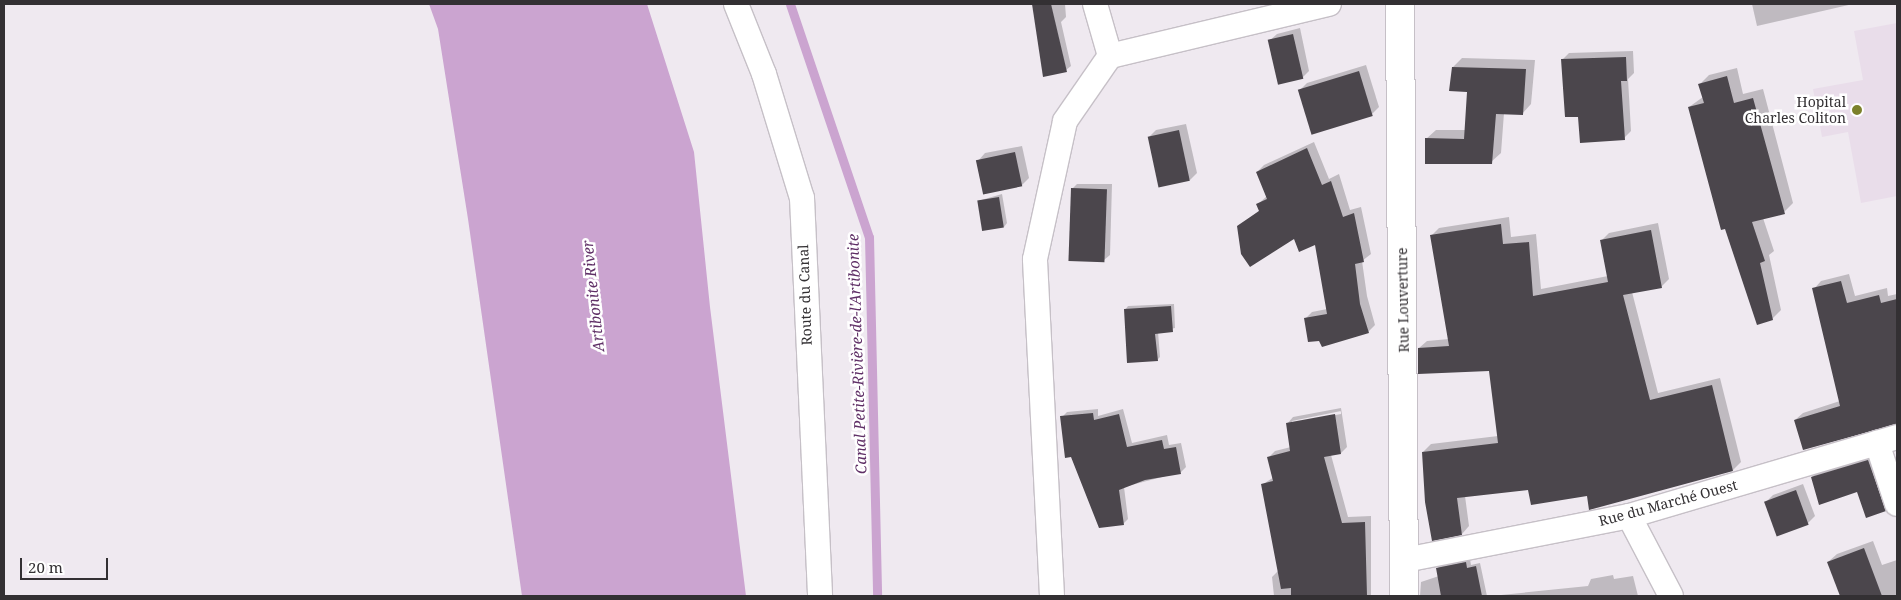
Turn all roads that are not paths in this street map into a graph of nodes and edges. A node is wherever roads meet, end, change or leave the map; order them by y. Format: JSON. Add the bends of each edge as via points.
{"nodes":[{"id":1,"x":736,"y":4,"type":"edge"},
{"id":2,"x":1095,"y":4,"type":"edge"},
{"id":3,"x":1328,"y":4,"type":"edge"},
{"id":4,"x":1400,"y":4,"type":"edge"},
{"id":5,"x":1110,"y":56,"type":"junction"},
{"id":6,"x":1887,"y":440,"type":"edge"},
{"id":7,"x":1897,"y":504,"type":"edge"},
{"id":8,"x":1629,"y":516,"type":"junction"},
{"id":9,"x":1405,"y":560,"type":"junction"},
{"id":10,"x":820,"y":596,"type":"edge"},
{"id":11,"x":1052,"y":596,"type":"edge"},
{"id":12,"x":1404,"y":596,"type":"edge"},
{"id":13,"x":1671,"y":596,"type":"edge"}],
"edges":[{"from":1,"to":10,"type":"street","name":"Route du Canal","via":[[764,74],[802,198]]},
{"from":2,"to":5,"type":"street"},
{"from":3,"to":5,"type":"street"},
{"from":4,"to":9,"type":"main road","name":"Rue Louverture"},
{"from":5,"to":11,"type":"street","via":[[1065,121],[1035,259]]},
{"from":6,"to":7,"type":"street"},
{"from":6,"to":8,"type":"street","name":"Rue du Marché Ouest"},
{"from":8,"to":9,"type":"street","name":"Rue du Marché Ouest"},
{"from":8,"to":13,"type":"street"},
{"from":9,"to":12,"type":"main road","name":"Rue Louverture"}]}
